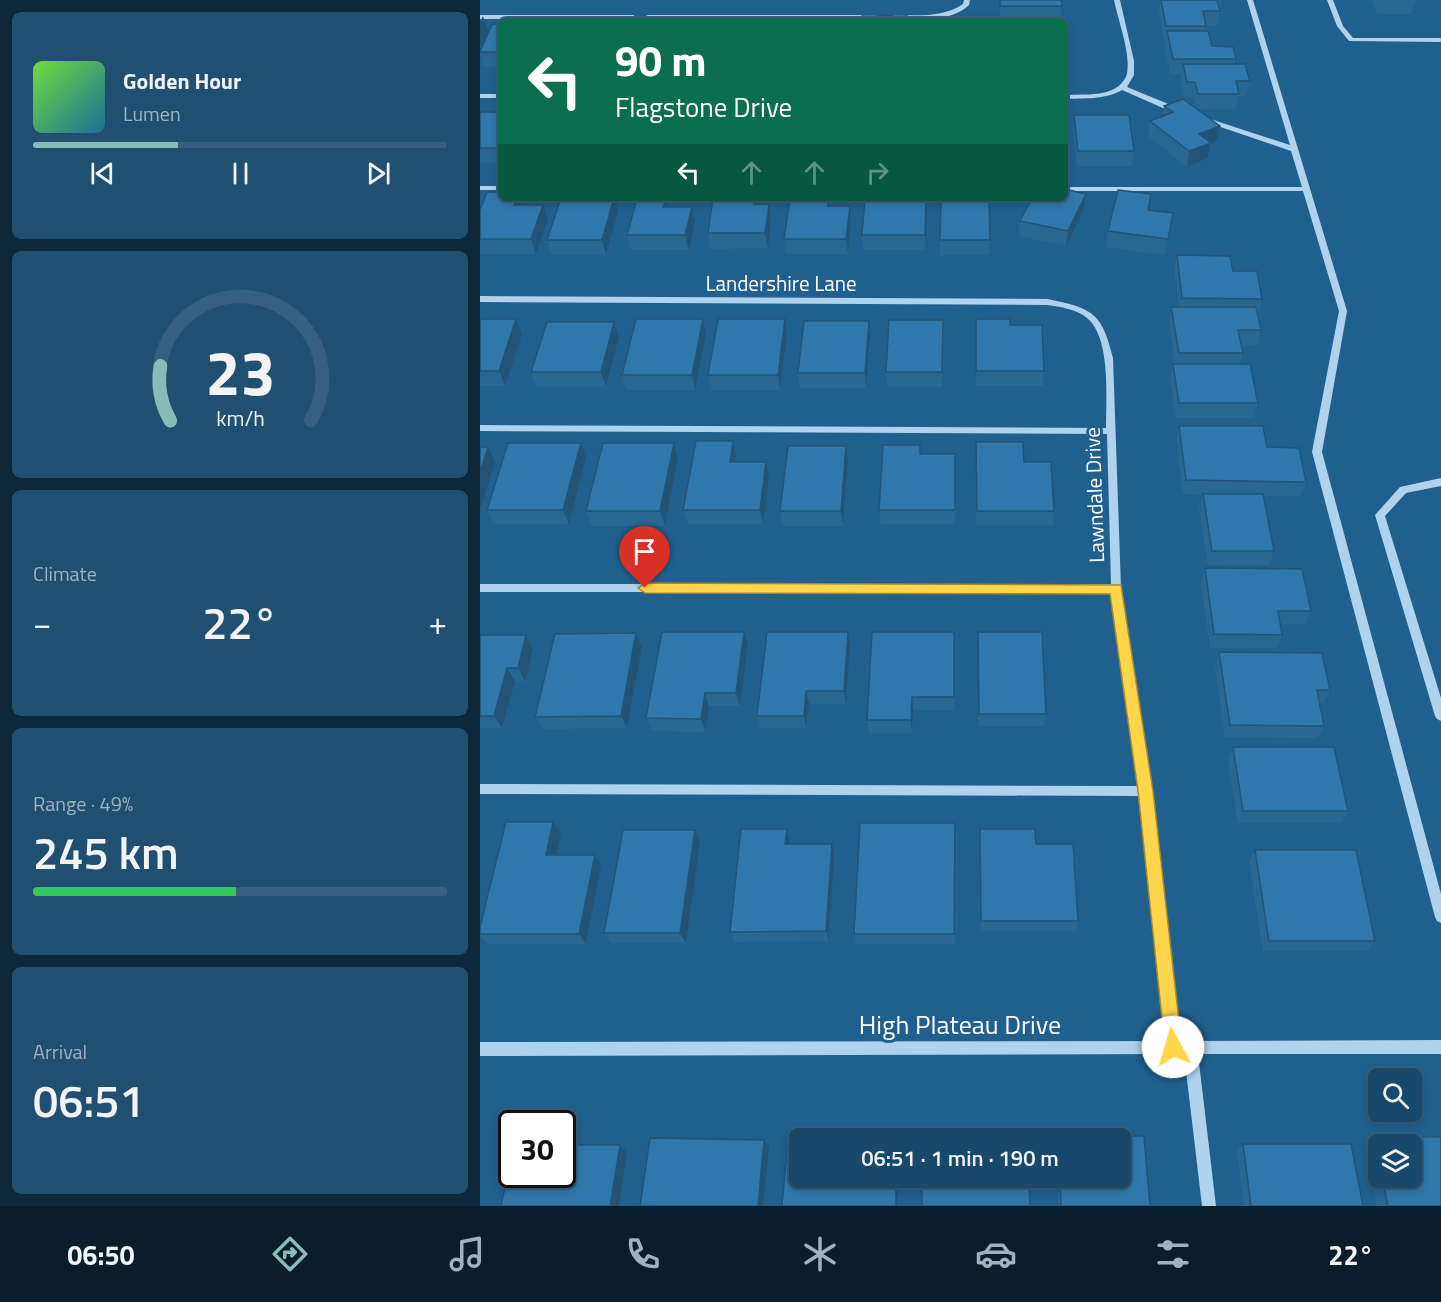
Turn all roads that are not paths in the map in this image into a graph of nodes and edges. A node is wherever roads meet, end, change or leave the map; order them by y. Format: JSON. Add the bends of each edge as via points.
{"nodes":[{"id":1,"x":967,"y":0,"type":"edge"},
{"id":2,"x":1117,"y":0,"type":"edge"},
{"id":3,"x":1250,"y":0,"type":"edge"},
{"id":4,"x":1330,"y":0,"type":"edge"},
{"id":5,"x":480,"y":17,"type":"edge"},
{"id":6,"x":1441,"y":40,"type":"edge"},
{"id":7,"x":1123,"y":88,"type":"junction"},
{"id":8,"x":480,"y":96,"type":"edge"},
{"id":9,"x":498,"y":96,"type":"edge"},
{"id":10,"x":1068,"y":97,"type":"edge"},
{"id":11,"x":1180,"y":112,"type":"edge"},
{"id":12,"x":1191,"y":115,"type":"edge"},
{"id":13,"x":1294,"y":149,"type":"junction"},
{"id":14,"x":480,"y":188,"type":"edge"},
{"id":15,"x":498,"y":188,"type":"edge"},
{"id":16,"x":1068,"y":189,"type":"edge"},
{"id":17,"x":1306,"y":189,"type":"junction"},
{"id":18,"x":480,"y":298,"type":"edge"},
{"id":19,"x":1081,"y":308,"type":"joint"},
{"id":20,"x":480,"y":428,"type":"edge"},
{"id":21,"x":1111,"y":431,"type":"junction"},
{"id":22,"x":1441,"y":482,"type":"edge"},
{"id":23,"x":480,"y":588,"type":"edge"},
{"id":24,"x":1116,"y":588,"type":"junction"},
{"id":25,"x":1441,"y":716,"type":"edge"},
{"id":26,"x":480,"y":789,"type":"edge"},
{"id":27,"x":1146,"y":791,"type":"junction"},
{"id":28,"x":1441,"y":917,"type":"edge"},
{"id":29,"x":1173,"y":1047,"type":"junction"},
{"id":30,"x":1190,"y":1047,"type":"junction"},
{"id":31,"x":1441,"y":1047,"type":"edge"},
{"id":32,"x":480,"y":1049,"type":"edge"},
{"id":33,"x":1209,"y":1206,"type":"edge"}],
"edges":[{"from":1,"to":5,"type":"street","via":[[955,13],[925,17]]},
{"from":2,"to":7,"type":"street","via":[[1132,73]]},
{"from":3,"to":13,"type":"street"},
{"from":4,"to":6,"type":"street","via":[[1340,26],[1351,40]]},
{"from":7,"to":10,"type":"street","via":[[1094,97]]},
{"from":7,"to":11,"type":"street"},
{"from":8,"to":9,"type":"street"},
{"from":12,"to":13,"type":"street"},
{"from":13,"to":17,"type":"street"},
{"from":14,"to":15,"type":"street"},
{"from":16,"to":17,"type":"street"},
{"from":17,"to":28,"type":"street","via":[[1343,311],[1317,452]]},
{"from":18,"to":19,"type":"street","name":"Landershire Lane","via":[[1047,303]]},
{"from":19,"to":21,"type":"street","name":"Lawndale Drive","via":[[1102,326],[1109,358]]},
{"from":20,"to":21,"type":"street"},
{"from":21,"to":24,"type":"street","name":"Lawndale Drive"},
{"from":22,"to":25,"type":"street","via":[[1403,490],[1380,515]]},
{"from":23,"to":24,"type":"street"},
{"from":24,"to":27,"type":"street","name":"Lawndale Drive"},
{"from":26,"to":27,"type":"street"},
{"from":27,"to":29,"type":"street","name":"Lawndale Drive"},
{"from":29,"to":30,"type":"street","name":"High Plateau Drive"},
{"from":29,"to":32,"type":"street","name":"High Plateau Drive"},
{"from":30,"to":31,"type":"street","name":"High Plateau Drive"},
{"from":30,"to":33,"type":"street"}]}
